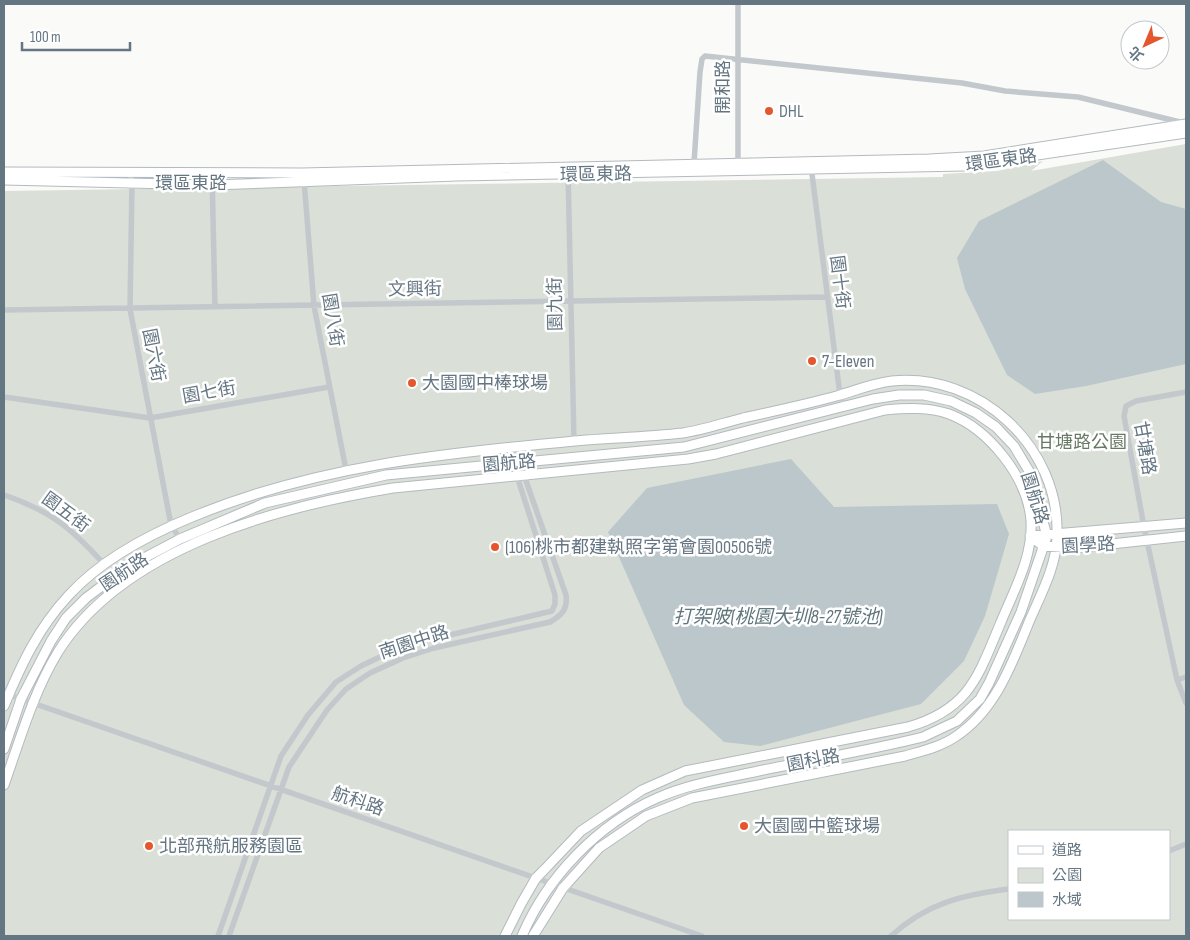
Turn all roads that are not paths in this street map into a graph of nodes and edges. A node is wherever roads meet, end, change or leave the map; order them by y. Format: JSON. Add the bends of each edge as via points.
{"nodes":[{"id":1,"x":738,"y":4,"type":"edge"},
{"id":2,"x":738,"y":60,"type":"junction"},
{"id":3,"x":1186,"y":124,"type":"edge"},
{"id":4,"x":1186,"y":132,"type":"edge"},
{"id":5,"x":694,"y":163,"type":"junction"},
{"id":6,"x":738,"y":166,"type":"junction"},
{"id":7,"x":811,"y":166,"type":"junction"},
{"id":8,"x":569,"y":170,"type":"junction"},
{"id":9,"x":4,"y":172,"type":"edge"},
{"id":10,"x":130,"y":172,"type":"junction"},
{"id":11,"x":212,"y":172,"type":"junction"},
{"id":12,"x":303,"y":177,"type":"junction"},
{"id":13,"x":4,"y":180,"type":"edge"},
{"id":14,"x":132,"y":183,"type":"junction"},
{"id":15,"x":212,"y":185,"type":"junction"},
{"id":16,"x":827,"y":297,"type":"junction"},
{"id":17,"x":570,"y":301,"type":"junction"},
{"id":18,"x":215,"y":306,"type":"junction"},
{"id":19,"x":314,"y":306,"type":"junction"},
{"id":20,"x":130,"y":309,"type":"junction"},
{"id":21,"x":4,"y":310,"type":"edge"},
{"id":22,"x":329,"y":387,"type":"junction"},
{"id":23,"x":1186,"y":392,"type":"edge"},
{"id":24,"x":840,"y":395,"type":"junction"},
{"id":25,"x":4,"y":396,"type":"edge"},
{"id":26,"x":844,"y":406,"type":"junction"},
{"id":27,"x":150,"y":418,"type":"junction"},
{"id":28,"x":574,"y":441,"type":"junction"},
{"id":29,"x":517,"y":447,"type":"junction"},
{"id":30,"x":519,"y":462,"type":"junction"},
{"id":31,"x":346,"y":470,"type":"junction"},
{"id":32,"x":521,"y":475,"type":"junction"},
{"id":33,"x":4,"y":495,"type":"edge"},
{"id":34,"x":1186,"y":523,"type":"edge"},
{"id":35,"x":172,"y":525,"type":"junction"},
{"id":36,"x":1144,"y":527,"type":"junction"},
{"id":37,"x":1057,"y":535,"type":"junction"},
{"id":38,"x":1030,"y":536,"type":"junction"},
{"id":39,"x":1047,"y":536,"type":"junction"},
{"id":40,"x":1186,"y":536,"type":"edge"},
{"id":41,"x":180,"y":538,"type":"junction"},
{"id":42,"x":1147,"y":541,"type":"junction"},
{"id":43,"x":1043,"y":546,"type":"junction"},
{"id":44,"x":1056,"y":547,"type":"junction"},
{"id":45,"x":104,"y":564,"type":"junction"},
{"id":46,"x":1186,"y":677,"type":"edge"},
{"id":47,"x":1177,"y":680,"type":"junction"},
{"id":48,"x":6,"y":694,"type":"edge"},
{"id":49,"x":21,"y":699,"type":"junction"},
{"id":50,"x":32,"y":703,"type":"junction"},
{"id":51,"x":1186,"y":703,"type":"edge"},
{"id":52,"x":4,"y":706,"type":"edge"},
{"id":53,"x":4,"y":749,"type":"edge"},
{"id":54,"x":4,"y":785,"type":"edge"},
{"id":55,"x":270,"y":786,"type":"junction"},
{"id":56,"x":281,"y":790,"type":"junction"},
{"id":57,"x":1186,"y":844,"type":"edge"},
{"id":58,"x":1170,"y":851,"type":"edge"},
{"id":59,"x":536,"y":878,"type":"junction"},
{"id":60,"x":550,"y":884,"type":"junction"},
{"id":61,"x":563,"y":888,"type":"junction"},
{"id":62,"x":1008,"y":889,"type":"edge"},
{"id":63,"x":218,"y":936,"type":"edge"},
{"id":64,"x":229,"y":936,"type":"edge"},
{"id":65,"x":505,"y":936,"type":"edge"},
{"id":66,"x":522,"y":936,"type":"edge"},
{"id":67,"x":533,"y":936,"type":"edge"},
{"id":68,"x":702,"y":936,"type":"edge"},
{"id":69,"x":891,"y":936,"type":"edge"}],
"edges":[{"from":1,"to":2,"type":"street","name":"開和路"},
{"from":2,"to":3,"type":"street","via":[[1078,97]]},
{"from":2,"to":5,"type":"street","via":[[705,56],[702,59]]},
{"from":2,"to":6,"type":"street","name":"開和路"},
{"from":3,"to":7,"type":"street","name":"環區東路","via":[[984,156]]},
{"from":4,"to":7,"type":"street","name":"環區東路","via":[[984,165]]},
{"from":5,"to":6,"type":"street","name":"環區東路"},
{"from":5,"to":8,"type":"street","name":"環區東路"},
{"from":6,"to":7,"type":"street","name":"環區東路"},
{"from":6,"to":8,"type":"street","name":"環區東路"},
{"from":7,"to":16,"type":"street","name":"園十街"},
{"from":8,"to":12,"type":"street","name":"環區東路"},
{"from":8,"to":17,"type":"street","name":"園九街"},
{"from":9,"to":10,"type":"street","name":"環區東路"},
{"from":10,"to":11,"type":"street","name":"環區東路"},
{"from":10,"to":14,"type":"street","name":"園六街"},
{"from":11,"to":12,"type":"street","name":"環區東路"},
{"from":11,"to":15,"type":"street"},
{"from":12,"to":15,"type":"street","name":"環區東路"},
{"from":12,"to":19,"type":"street","name":"園八街"},
{"from":13,"to":14,"type":"street","name":"環區東路"},
{"from":14,"to":15,"type":"street","name":"環區東路"},
{"from":14,"to":20,"type":"street","name":"園六街"},
{"from":15,"to":18,"type":"street"},
{"from":16,"to":17,"type":"street","name":"文興街"},
{"from":16,"to":24,"type":"street","name":"園十街"},
{"from":17,"to":19,"type":"street","name":"文興街"},
{"from":17,"to":28,"type":"street","name":"園九街"},
{"from":18,"to":19,"type":"street","name":"文興街"},
{"from":18,"to":20,"type":"street","name":"文興街"},
{"from":19,"to":22,"type":"street","name":"園八街"},
{"from":20,"to":21,"type":"street","name":"文興街"},
{"from":20,"to":27,"type":"street","name":"園六街"},
{"from":22,"to":27,"type":"street","name":"園七街"},
{"from":22,"to":31,"type":"street","name":"園八街"},
{"from":23,"to":36,"type":"street","name":"甘塘路","via":[[1136,401],[1126,406],[1125,427]]},
{"from":24,"to":26,"type":"street","name":"園十街"},
{"from":24,"to":28,"type":"street","via":[[686,432]]},
{"from":24,"to":37,"type":"street","via":[[892,381],[915,381],[936,383],[985,403],[1023,436],[1040,461],[1050,491]]},
{"from":25,"to":27,"type":"street","name":"園七街"},
{"from":26,"to":30,"type":"street","name":"園航路","via":[[684,447]]},
{"from":26,"to":39,"type":"street","name":"園航路","via":[[899,394],[924,395],[951,401],[976,413],[996,427],[1029,470]]},
{"from":27,"to":35,"type":"street","name":"園六街"},
{"from":28,"to":29,"type":"street"},
{"from":29,"to":30,"type":"street","name":"南園中路"},
{"from":29,"to":31,"type":"street","via":[[394,460]]},
{"from":30,"to":32,"type":"street","name":"南園中路"},
{"from":30,"to":41,"type":"street","name":"園航路","via":[[386,475],[329,487],[265,503]]},
{"from":31,"to":35,"type":"street","via":[[277,486]]},
{"from":32,"to":38,"type":"street","via":[[688,459],[885,410],[932,410],[969,423],[1000,451],[1022,490],[1031,520]]},
{"from":32,"to":50,"type":"street","via":[[393,488],[330,500],[259,520],[192,545],[147,569],[96,607],[59,651]]},
{"from":32,"to":55,"type":"street","name":"南園中路","via":[[554,595],[552,611],[403,646],[361,666],[336,682],[308,715],[282,756]]},
{"from":32,"to":56,"type":"street","name":"南園中路","via":[[566,595],[565,611],[550,622],[434,648],[370,673],[346,689],[327,710],[289,767]]},
{"from":33,"to":45,"type":"street","name":"園五街","via":[[31,504],[65,525]]},
{"from":34,"to":36,"type":"street","name":"園學路"},
{"from":35,"to":41,"type":"street","name":"園六街"},
{"from":35,"to":45,"type":"street"},
{"from":36,"to":37,"type":"street","name":"園學路"},
{"from":36,"to":42,"type":"street"},
{"from":37,"to":39,"type":"street","name":"園學路"},
{"from":37,"to":44,"type":"street"},
{"from":38,"to":39,"type":"street","name":"園學路"},
{"from":38,"to":43,"type":"street","name":"園學路"},
{"from":38,"to":59,"type":"street","via":[[1027,560],[979,675],[954,706],[926,722],[908,727],[685,771],[642,790],[596,819]]},
{"from":39,"to":43,"type":"street","name":"園科路"},
{"from":40,"to":42,"type":"street","name":"園學路"},
{"from":41,"to":49,"type":"street","name":"園航路","via":[[127,567],[86,598],[66,618]]},
{"from":42,"to":44,"type":"street","name":"園學路"},
{"from":42,"to":47,"type":"street"},
{"from":43,"to":44,"type":"street","name":"園學路"},
{"from":43,"to":60,"type":"street","name":"園科路","via":[[1021,612],[990,683],[980,699],[957,721],[943,730],[917,738],[707,781],[663,796],[630,812],[609,827]]},
{"from":44,"to":61,"type":"street","via":[[1051,570],[997,691],[980,715],[955,737],[905,756],[692,798],[667,806],[646,816],[599,848]]},
{"from":45,"to":48,"type":"street","via":[[69,595],[37,635]]},
{"from":46,"to":47,"type":"street"},
{"from":47,"to":51,"type":"street"},
{"from":48,"to":49,"type":"street","name":"航科路"},
{"from":48,"to":52,"type":"street"},
{"from":49,"to":50,"type":"street","name":"航科路"},
{"from":49,"to":53,"type":"street","name":"園航路"},
{"from":50,"to":54,"type":"street"},
{"from":50,"to":55,"type":"street","name":"航科路"},
{"from":55,"to":56,"type":"street","name":"航科路"},
{"from":55,"to":63,"type":"street","name":"南園中路"},
{"from":56,"to":59,"type":"street","name":"航科路"},
{"from":56,"to":64,"type":"street","name":"南園中路"},
{"from":57,"to":58,"type":"street"},
{"from":59,"to":60,"type":"street","name":"航科路"},
{"from":59,"to":65,"type":"street"},
{"from":60,"to":61,"type":"street","name":"航科路"},
{"from":60,"to":66,"type":"street","name":"園科路"},
{"from":61,"to":67,"type":"street"},
{"from":61,"to":68,"type":"street","name":"航科路"},
{"from":62,"to":69,"type":"street","via":[[949,900],[924,911]]}]}
